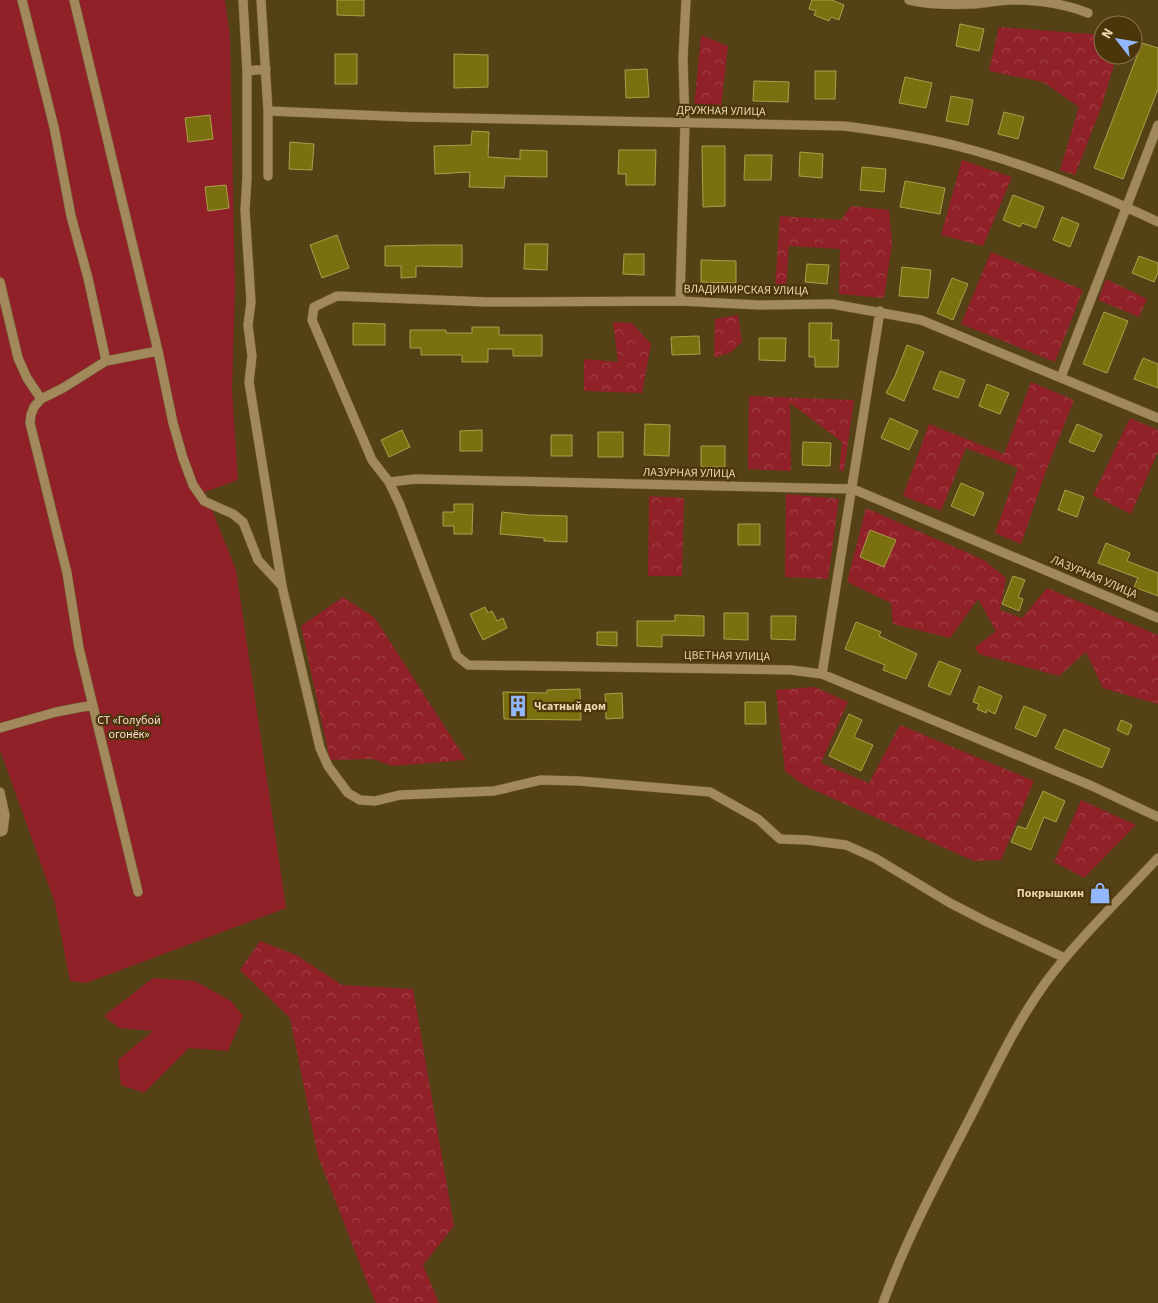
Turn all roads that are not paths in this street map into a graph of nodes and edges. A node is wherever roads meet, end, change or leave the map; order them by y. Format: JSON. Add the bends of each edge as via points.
{"nodes":[{"id":1,"x":22,"y":0,"type":"edge"},
{"id":2,"x":74,"y":0,"type":"edge"},
{"id":3,"x":243,"y":0,"type":"edge"},
{"id":4,"x":261,"y":0,"type":"edge"},
{"id":5,"x":686,"y":0,"type":"edge"},
{"id":6,"x":909,"y":0,"type":"edge"},
{"id":7,"x":1088,"y":12,"type":"dead end"},
{"id":8,"x":266,"y":69,"type":"junction"},
{"id":9,"x":247,"y":71,"type":"junction"},
{"id":10,"x":268,"y":111,"type":"junction"},
{"id":11,"x":685,"y":123,"type":"junction"},
{"id":12,"x":1158,"y":124,"type":"edge"},
{"id":13,"x":268,"y":176,"type":"dead end"},
{"id":14,"x":1126,"y":207,"type":"junction"},
{"id":15,"x":1158,"y":222,"type":"edge"},
{"id":16,"x":0,"y":282,"type":"edge"},
{"id":17,"x":680,"y":301,"type":"junction"},
{"id":18,"x":880,"y":311,"type":"junction"},
{"id":19,"x":158,"y":351,"type":"junction"},
{"id":20,"x":106,"y":361,"type":"junction"},
{"id":21,"x":1060,"y":377,"type":"junction"},
{"id":22,"x":41,"y":398,"type":"junction"},
{"id":23,"x":1158,"y":418,"type":"edge"},
{"id":24,"x":389,"y":482,"type":"junction"},
{"id":25,"x":853,"y":489,"type":"junction"},
{"id":26,"x":282,"y":586,"type":"junction"},
{"id":27,"x":1158,"y":618,"type":"edge"},
{"id":28,"x":822,"y":674,"type":"junction"},
{"id":29,"x":93,"y":705,"type":"junction"},
{"id":30,"x":0,"y":728,"type":"edge"},
{"id":31,"x":0,"y":792,"type":"edge"},
{"id":32,"x":1158,"y":817,"type":"edge"},
{"id":33,"x":2,"y":831,"type":"edge"},
{"id":34,"x":1158,"y":858,"type":"edge"},
{"id":35,"x":138,"y":892,"type":"dead end"},
{"id":36,"x":1066,"y":958,"type":"junction"},
{"id":37,"x":883,"y":1303,"type":"edge"}],
"edges":[{"from":1,"to":20,"type":"street"},
{"from":2,"to":19,"type":"street"},
{"from":3,"to":9,"type":"street"},
{"from":4,"to":8,"type":"street"},
{"from":5,"to":11,"type":"street","via":[[683,59]]},
{"from":6,"to":7,"type":"street","via":[[949,4],[1012,0],[1046,2]]},
{"from":8,"to":9,"type":"street"},
{"from":8,"to":10,"type":"street"},
{"from":9,"to":26,"type":"street","via":[[245,210],[251,302],[248,325],[252,356],[248,382]]},
{"from":10,"to":11,"type":"street","name":"ДРУЖНАЯ УЛИЦА"},
{"from":10,"to":13,"type":"street"},
{"from":11,"to":14,"type":"street","name":"ДРУЖНАЯ УЛИЦА","via":[[844,126],[893,132],[971,150]]},
{"from":11,"to":17,"type":"street"},
{"from":12,"to":14,"type":"street"},
{"from":14,"to":15,"type":"street","name":"ДРУЖНАЯ УЛИЦА"},
{"from":14,"to":21,"type":"street"},
{"from":16,"to":22,"type":"street","via":[[18,358]]},
{"from":17,"to":18,"type":"street","name":"ВЛАДИМИРСКАЯ УЛИЦА","via":[[832,304]]},
{"from":17,"to":24,"type":"street","name":"ВЛАДИМИРСКАЯ УЛИЦА","via":[[487,302],[337,296],[314,306],[312,320],[372,460]]},
{"from":18,"to":21,"type":"street","name":"ВЛАДИМИРСКАЯ УЛИЦА","via":[[921,320]]},
{"from":18,"to":25,"type":"street"},
{"from":19,"to":20,"type":"street"},
{"from":19,"to":26,"type":"street","via":[[173,423],[193,485],[204,501],[234,514],[243,522],[258,560]]},
{"from":20,"to":22,"type":"street"},
{"from":21,"to":23,"type":"street","name":"ВЛАДИМИРСКАЯ УЛИЦА"},
{"from":22,"to":29,"type":"street","via":[[34,407],[30,423],[67,573]]},
{"from":24,"to":25,"type":"street","name":"ЛАЗУРНАЯ УЛИЦА","via":[[416,479]]},
{"from":24,"to":28,"type":"street","name":"ЦВЕТНАЯ УЛИЦА","via":[[457,656],[468,664],[791,670]]},
{"from":25,"to":27,"type":"street","name":"ЛАЗУРНАЯ УЛИЦА"},
{"from":25,"to":28,"type":"street"},
{"from":26,"to":36,"type":"street","via":[[320,748],[328,766],[348,793],[360,800],[494,791],[541,780],[710,792],[758,819],[780,839],[846,846],[875,858],[950,903]]},
{"from":28,"to":32,"type":"street","name":"ЦВЕТНАЯ УЛИЦА","via":[[1092,786]]},
{"from":29,"to":30,"type":"street"},
{"from":29,"to":35,"type":"street"},
{"from":31,"to":33,"type":"street","via":[[5,815]]},
{"from":34,"to":36,"type":"street"},
{"from":36,"to":37,"type":"street","via":[[1045,983],[1004,1050],[927,1201]]}]}
